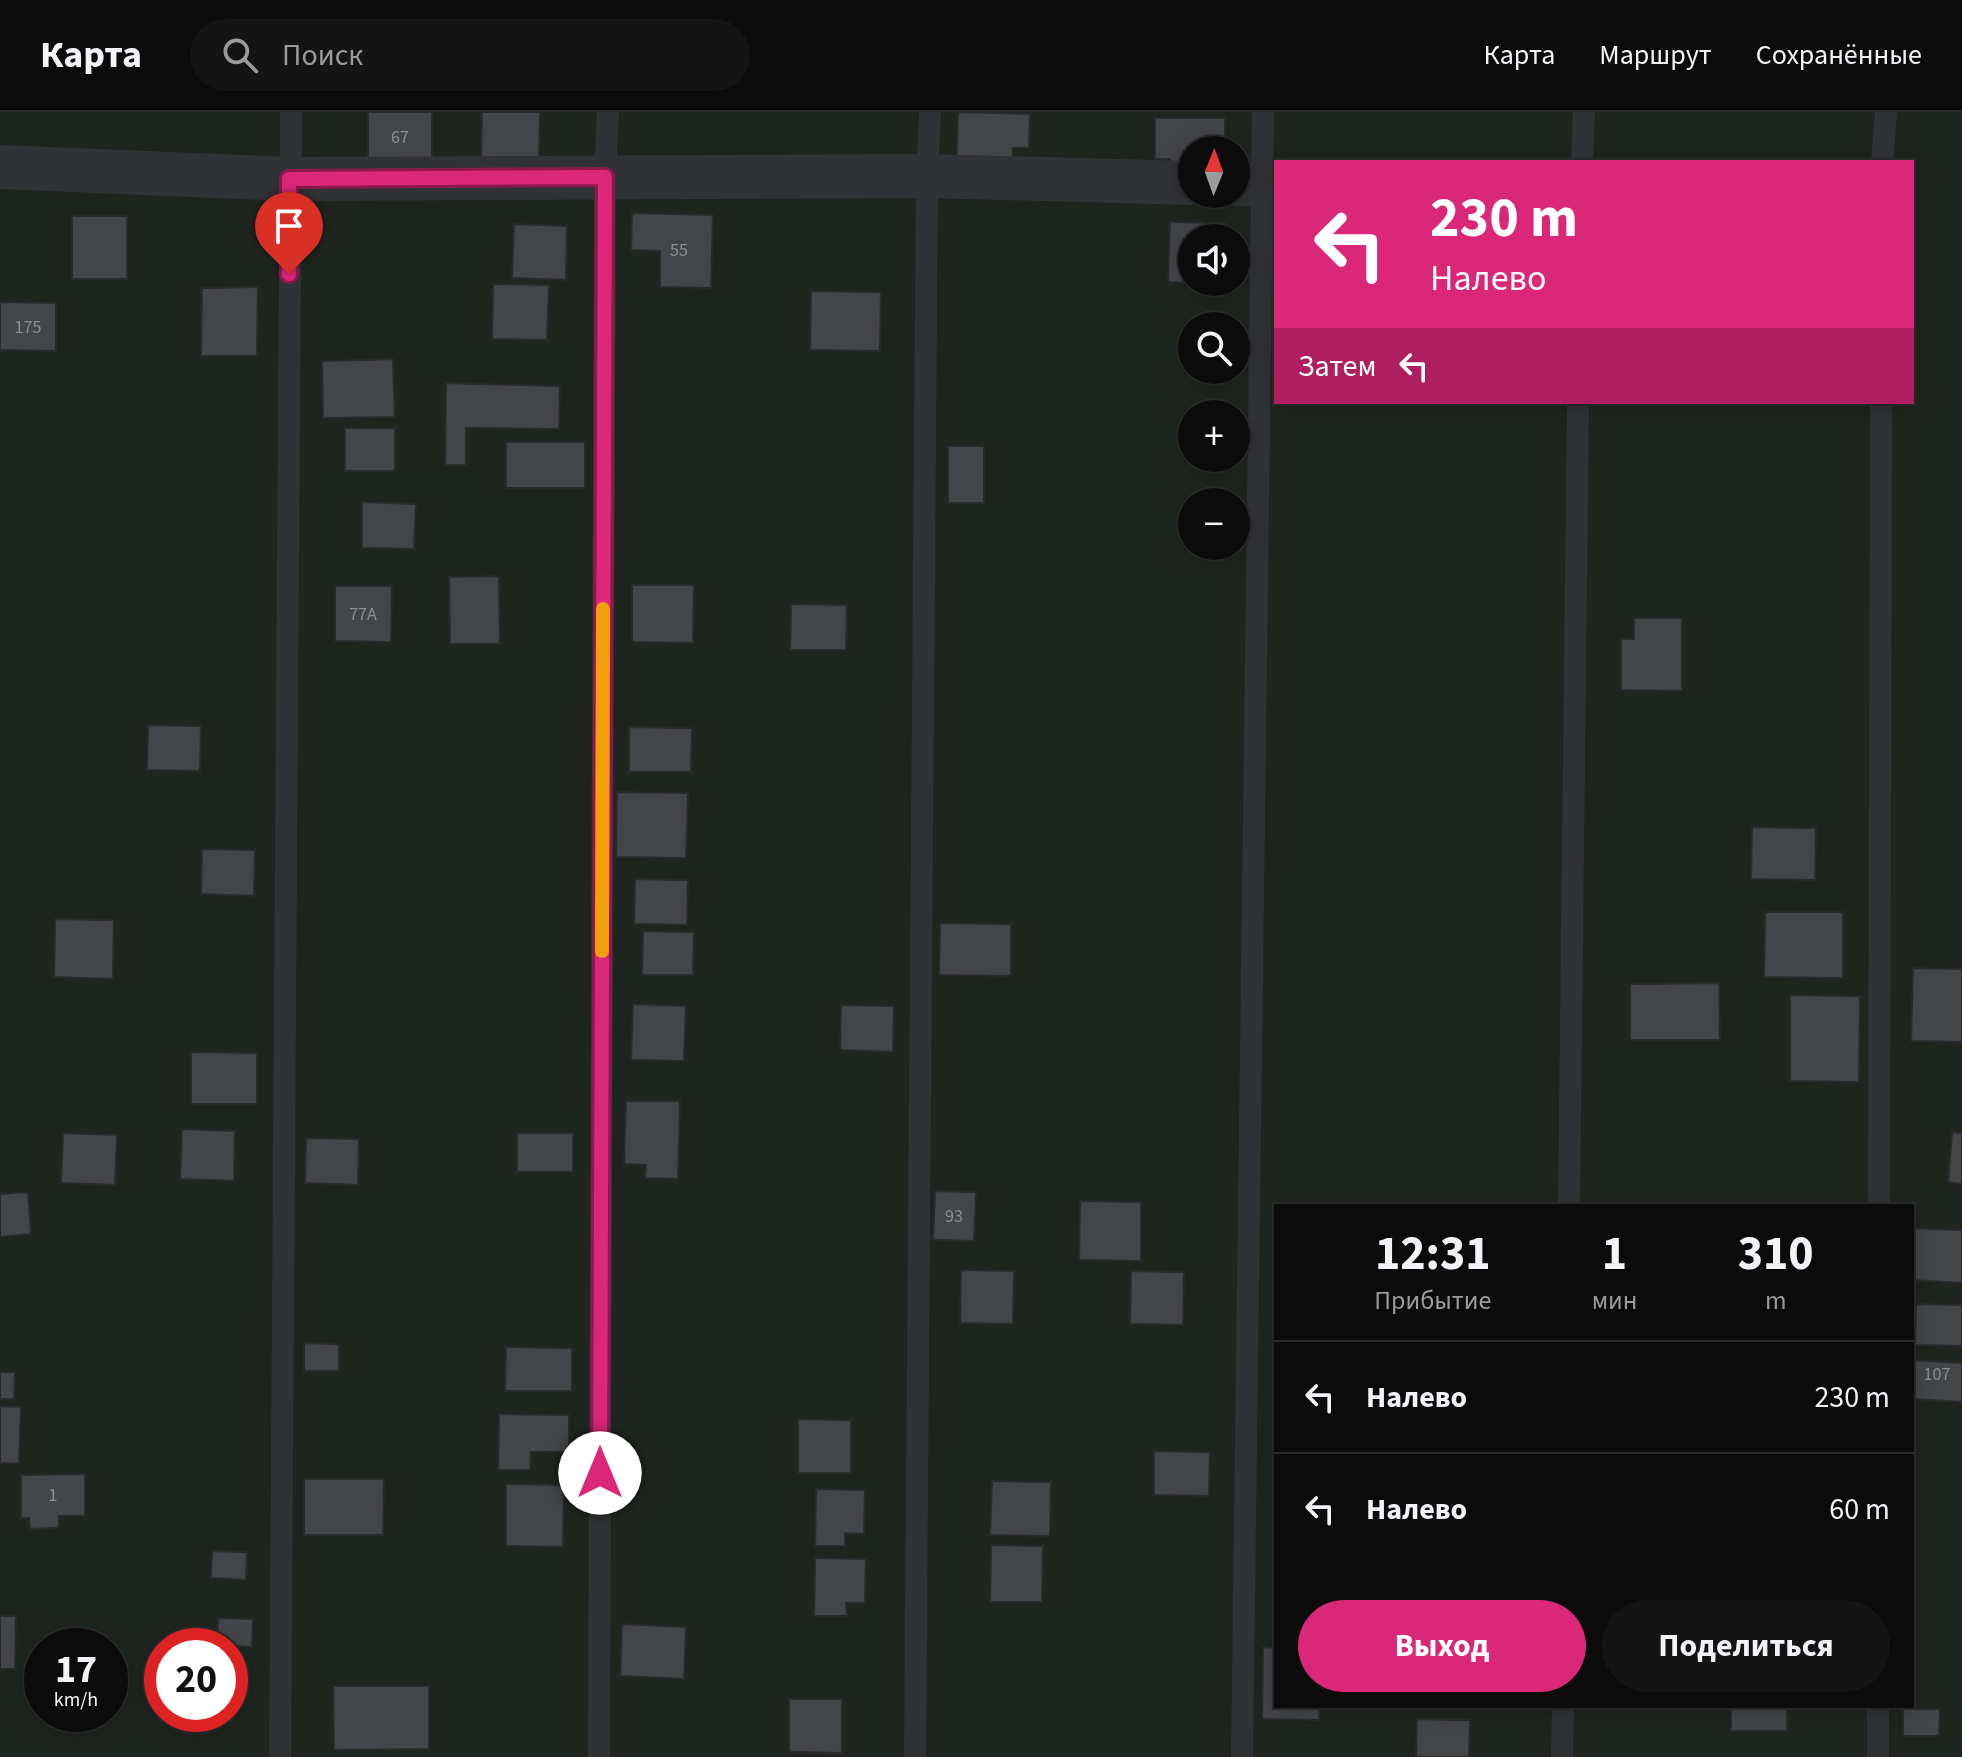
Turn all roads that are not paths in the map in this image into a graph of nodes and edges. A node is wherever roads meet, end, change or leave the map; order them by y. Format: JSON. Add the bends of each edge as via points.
{"nodes":[{"id":1,"x":291,"y":112,"type":"edge"},
{"id":2,"x":608,"y":112,"type":"edge"},
{"id":3,"x":930,"y":112,"type":"edge"},
{"id":4,"x":1263,"y":112,"type":"edge"},
{"id":5,"x":1584,"y":112,"type":"edge"},
{"id":6,"x":1886,"y":112,"type":"edge"},
{"id":7,"x":1582,"y":160,"type":"edge"},
{"id":8,"x":1882,"y":160,"type":"edge"},
{"id":9,"x":0,"y":167,"type":"edge"},
{"id":10,"x":927,"y":176,"type":"junction"},
{"id":11,"x":605,"y":177,"type":"junction"},
{"id":12,"x":289,"y":179,"type":"junction"},
{"id":13,"x":1178,"y":183,"type":"edge"},
{"id":14,"x":1257,"y":185,"type":"edge"},
{"id":15,"x":1578,"y":404,"type":"edge"},
{"id":16,"x":1881,"y":404,"type":"edge"},
{"id":17,"x":1569,"y":1204,"type":"edge"},
{"id":18,"x":1879,"y":1204,"type":"edge"},
{"id":19,"x":1563,"y":1708,"type":"edge"},
{"id":20,"x":1878,"y":1708,"type":"edge"},
{"id":21,"x":280,"y":1757,"type":"edge"},
{"id":22,"x":599,"y":1757,"type":"edge"},
{"id":23,"x":915,"y":1757,"type":"edge"},
{"id":24,"x":1242,"y":1757,"type":"edge"},
{"id":25,"x":1562,"y":1757,"type":"edge"},
{"id":26,"x":1878,"y":1757,"type":"edge"}],
"edges":[{"from":1,"to":12,"type":"lane"},
{"from":2,"to":11,"type":"lane"},
{"from":3,"to":10,"type":"lane"},
{"from":4,"to":14,"type":"lane"},
{"from":5,"to":7,"type":"lane"},
{"from":6,"to":8,"type":"lane"},
{"from":9,"to":12,"type":"street"},
{"from":10,"to":11,"type":"street"},
{"from":10,"to":13,"type":"street"},
{"from":10,"to":23,"type":"lane"},
{"from":11,"to":12,"type":"street"},
{"from":11,"to":22,"type":"lane"},
{"from":12,"to":21,"type":"lane"},
{"from":14,"to":24,"type":"lane"},
{"from":15,"to":17,"type":"lane"},
{"from":16,"to":18,"type":"lane"},
{"from":19,"to":25,"type":"lane"},
{"from":20,"to":26,"type":"lane"}]}
